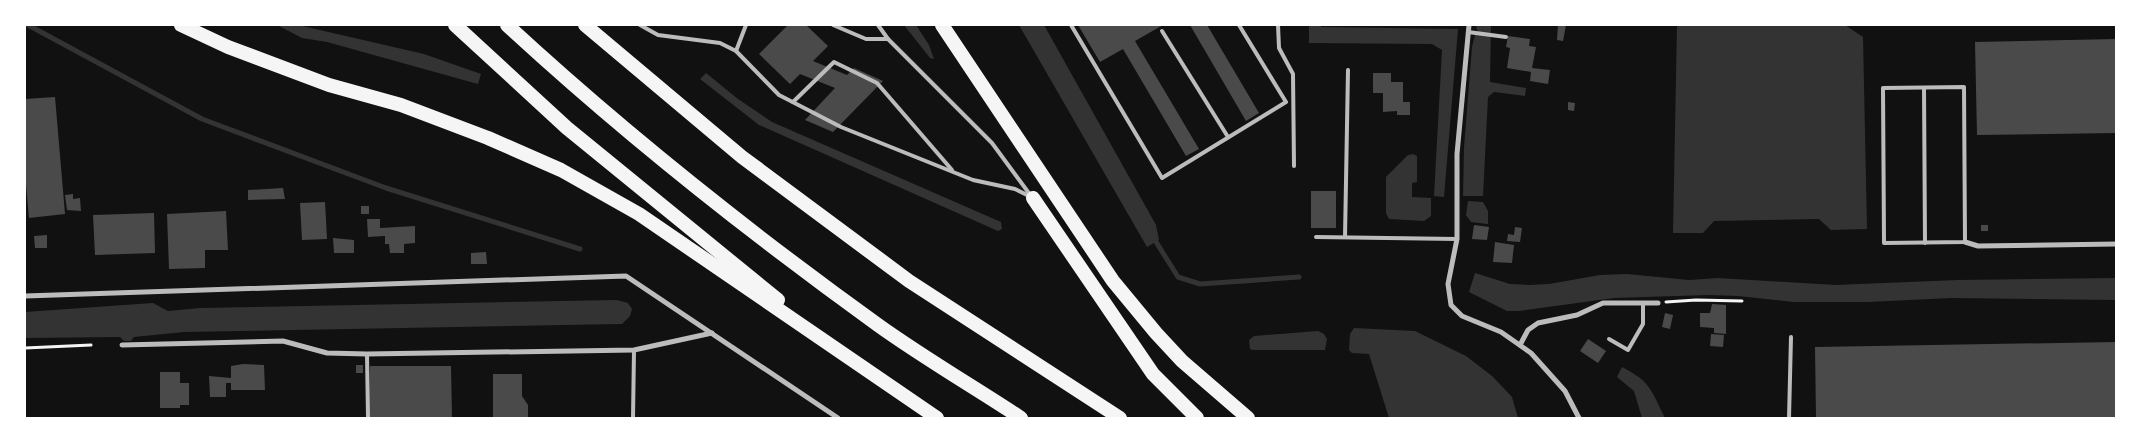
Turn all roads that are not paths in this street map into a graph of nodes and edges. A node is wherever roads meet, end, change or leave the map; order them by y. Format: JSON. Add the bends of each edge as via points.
{"nodes":[{"id":1,"x":181,"y":25,"type":"edge"},
{"id":2,"x":455,"y":25,"type":"edge"},
{"id":3,"x":507,"y":25,"type":"edge"},
{"id":4,"x":585,"y":25,"type":"edge"},
{"id":5,"x":640,"y":25,"type":"edge"},
{"id":6,"x":746,"y":25,"type":"edge"},
{"id":7,"x":833,"y":25,"type":"edge"},
{"id":8,"x":878,"y":25,"type":"edge"},
{"id":9,"x":942,"y":25,"type":"edge"},
{"id":10,"x":1071,"y":25,"type":"edge"},
{"id":11,"x":1239,"y":25,"type":"edge"},
{"id":12,"x":1278,"y":25,"type":"edge"},
{"id":13,"x":1469,"y":25,"type":"edge"},
{"id":14,"x":1162,"y":31,"type":"dead end"},
{"id":15,"x":1468,"y":32,"type":"junction"},
{"id":16,"x":1506,"y":37,"type":"dead end"},
{"id":17,"x":888,"y":39,"type":"junction"},
{"id":18,"x":736,"y":51,"type":"junction"},
{"id":19,"x":1348,"y":70,"type":"dead end"},
{"id":20,"x":1924,"y":88,"type":"junction"},
{"id":21,"x":793,"y":102,"type":"junction"},
{"id":22,"x":1228,"y":138,"type":"junction"},
{"id":23,"x":1294,"y":166,"type":"dead end"},
{"id":24,"x":954,"y":172,"type":"junction"},
{"id":25,"x":1033,"y":198,"type":"junction"},
{"id":26,"x":1316,"y":237,"type":"dead end"},
{"id":27,"x":1346,"y":237,"type":"junction"},
{"id":28,"x":1456,"y":239,"type":"junction"},
{"id":29,"x":1965,"y":242,"type":"junction"},
{"id":30,"x":1925,"y":243,"type":"junction"},
{"id":31,"x":2116,"y":244,"type":"edge"},
{"id":32,"x":25,"y":296,"type":"edge"},
{"id":33,"x":1643,"y":302,"type":"junction"},
{"id":34,"x":1658,"y":303,"type":"road end"},
{"id":35,"x":712,"y":333,"type":"junction"},
{"id":36,"x":1791,"y":337,"type":"dead end"},
{"id":37,"x":1609,"y":339,"type":"dead end"},
{"id":38,"x":122,"y":345,"type":"dead end"},
{"id":39,"x":1520,"y":345,"type":"junction"},
{"id":40,"x":634,"y":350,"type":"junction"},
{"id":41,"x":368,"y":354,"type":"junction"},
{"id":42,"x":861,"y":368,"type":"junction"},
{"id":43,"x":368,"y":418,"type":"edge"},
{"id":44,"x":633,"y":418,"type":"edge"},
{"id":45,"x":838,"y":418,"type":"edge"},
{"id":46,"x":937,"y":418,"type":"edge"},
{"id":47,"x":1021,"y":418,"type":"edge"},
{"id":48,"x":1120,"y":418,"type":"edge"},
{"id":49,"x":1197,"y":418,"type":"edge"},
{"id":50,"x":1248,"y":418,"type":"edge"},
{"id":51,"x":1579,"y":418,"type":"edge"},
{"id":52,"x":1789,"y":418,"type":"edge"}],
"edges":[{"from":1,"to":42,"type":"highway","via":[[228,48],[329,85],[401,105],[561,170],[639,214]]},
{"from":2,"to":42,"type":"highway","via":[[566,128]]},
{"from":3,"to":47,"type":"highway","via":[[711,201],[880,326]]},
{"from":4,"to":48,"type":"highway","via":[[742,157],[909,281]]},
{"from":5,"to":18,"type":"lane","via":[[658,34],[720,43]]},
{"from":6,"to":18,"type":"lane"},
{"from":7,"to":17,"type":"lane","via":[[866,39]]},
{"from":8,"to":17,"type":"lane"},
{"from":9,"to":50,"type":"highway","via":[[1113,281],[1182,360]]},
{"from":10,"to":22,"type":"lane","via":[[1162,178]]},
{"from":11,"to":22,"type":"lane","via":[[1286,102]]},
{"from":12,"to":23,"type":"lane","via":[[1279,48],[1293,74]]},
{"from":13,"to":15,"type":"street"},
{"from":14,"to":22,"type":"lane"},
{"from":15,"to":16,"type":"lane"},
{"from":15,"to":28,"type":"street","via":[[1457,154]]},
{"from":17,"to":25,"type":"lane","via":[[992,143]]},
{"from":18,"to":21,"type":"lane","via":[[779,95]]},
{"from":19,"to":27,"type":"lane"},
{"from":20,"to":29,"type":"lane","via":[[1964,87]]},
{"from":20,"to":30,"type":"lane"},
{"from":20,"to":30,"type":"lane","via":[[1883,88],[1883,98],[1884,243]]},
{"from":21,"to":24,"type":"lane","via":[[890,148]]},
{"from":21,"to":24,"type":"lane","via":[[834,62],[877,83]]},
{"from":24,"to":25,"type":"lane","via":[[982,183],[1015,189]]},
{"from":25,"to":49,"type":"highway","via":[[1153,374]]},
{"from":26,"to":27,"type":"lane"},
{"from":27,"to":28,"type":"lane"},
{"from":28,"to":39,"type":"street","via":[[1448,284],[1451,305],[1462,316],[1501,332]]},
{"from":29,"to":30,"type":"lane"},
{"from":29,"to":31,"type":"street","via":[[1978,246]]},
{"from":32,"to":35,"type":"street","via":[[626,276]]},
{"from":33,"to":34,"type":"street"},
{"from":33,"to":37,"type":"lane","via":[[1643,324],[1628,350]]},
{"from":33,"to":39,"type":"street","via":[[1603,302],[1577,315],[1538,323],[1528,330]]},
{"from":35,"to":40,"type":"street"},
{"from":35,"to":45,"type":"street"},
{"from":36,"to":52,"type":"lane"},
{"from":38,"to":41,"type":"street","via":[[283,341],[327,353]]},
{"from":39,"to":51,"type":"street","via":[[1555,378]]},
{"from":40,"to":41,"type":"street"},
{"from":40,"to":44,"type":"lane"},
{"from":41,"to":43,"type":"lane"},
{"from":42,"to":46,"type":"highway"}]}
